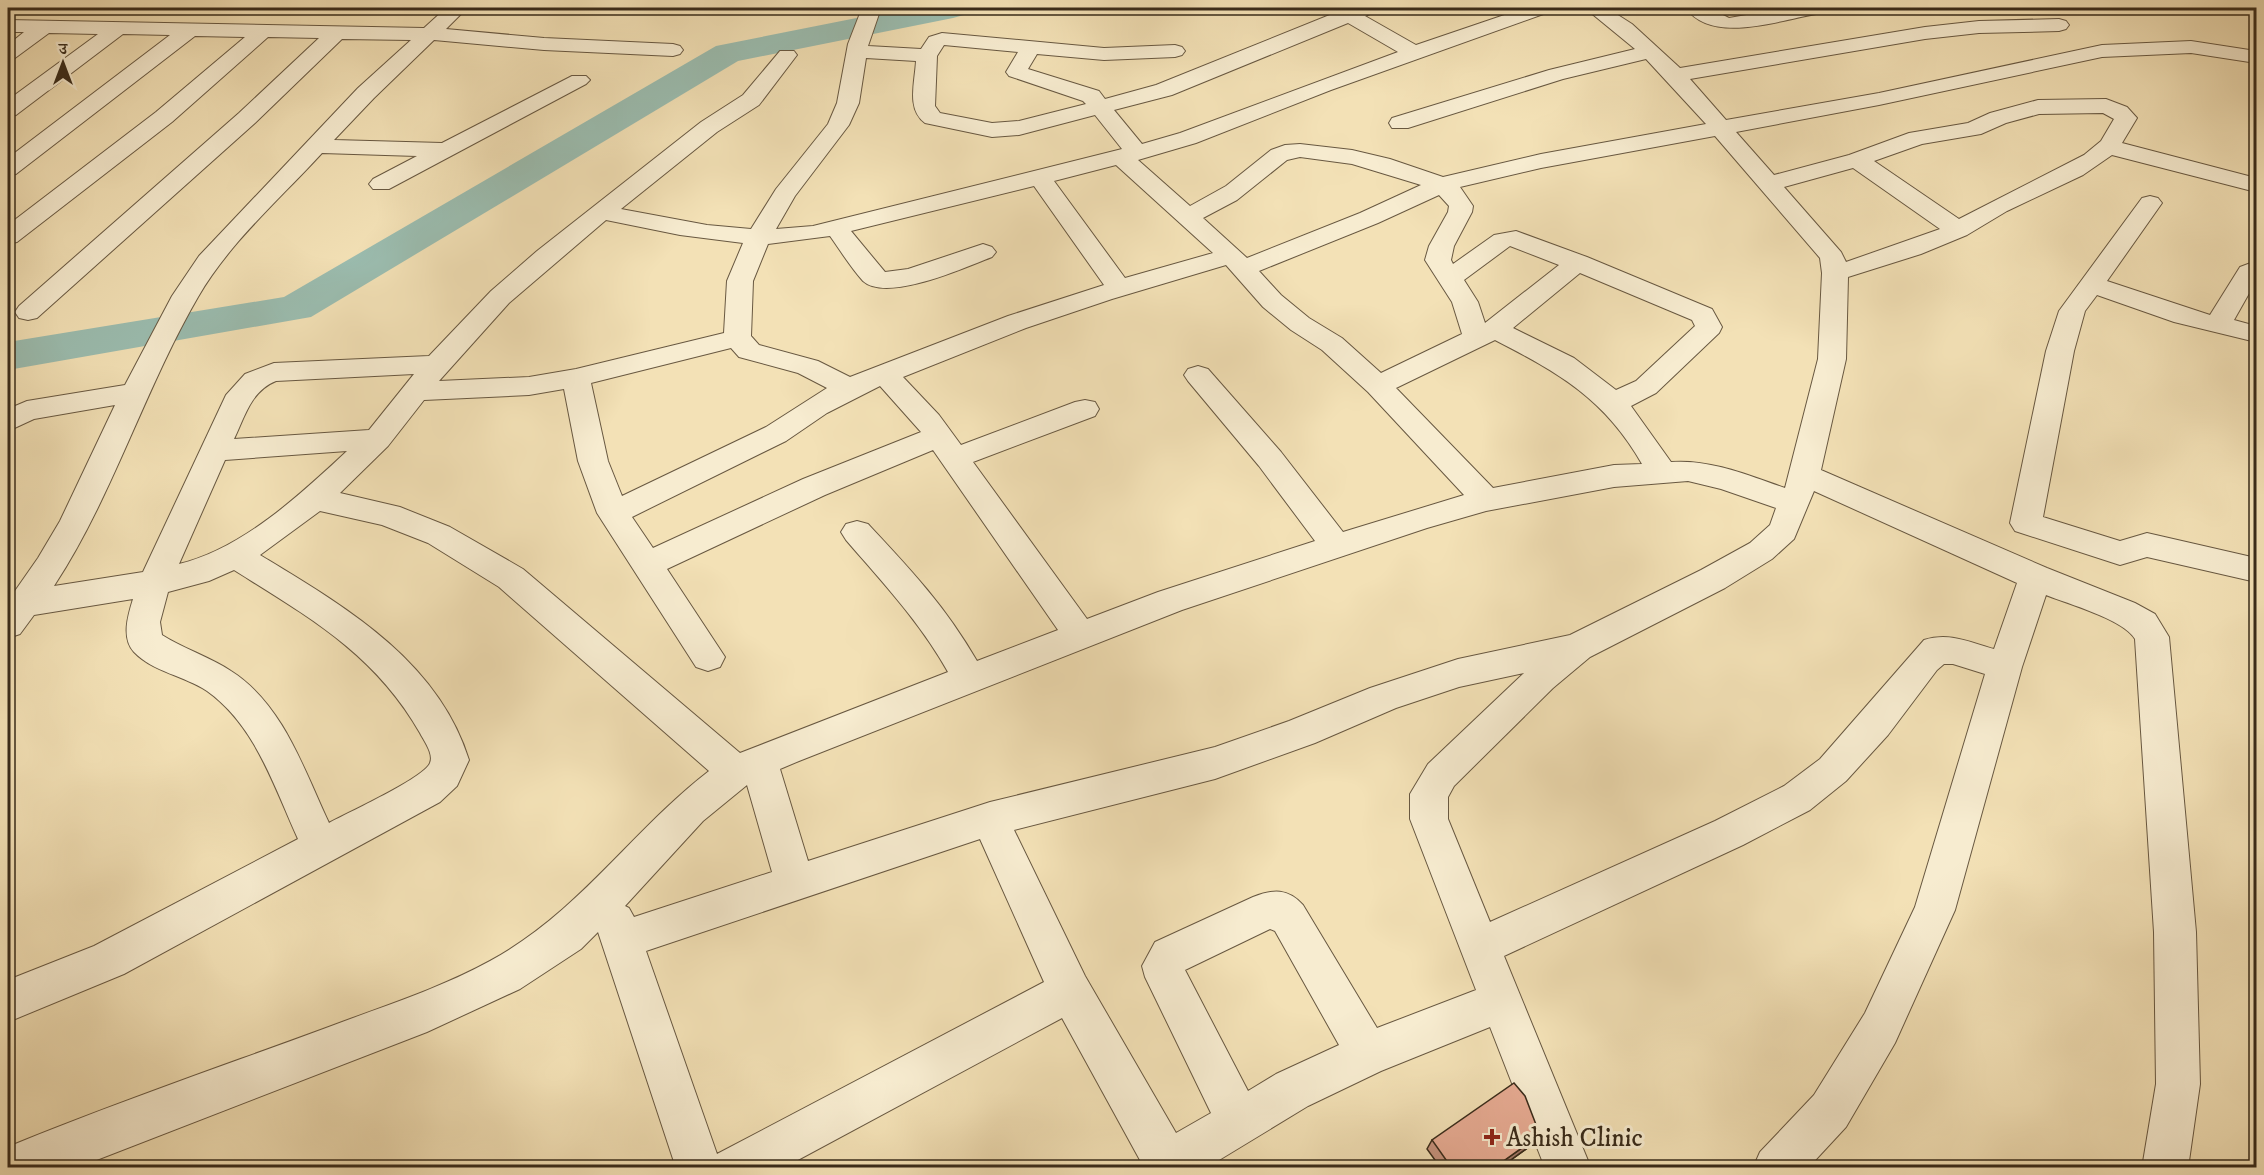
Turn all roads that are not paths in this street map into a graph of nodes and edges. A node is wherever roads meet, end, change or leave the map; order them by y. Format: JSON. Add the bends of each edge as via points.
{"nodes":[{"id":1,"x":457,"y":8,"type":"edge"},
{"id":2,"x":871,"y":8,"type":"edge"},
{"id":3,"x":1368,"y":8,"type":"edge"},
{"id":4,"x":1542,"y":8,"type":"edge"},
{"id":5,"x":1594,"y":8,"type":"edge"},
{"id":6,"x":1696,"y":8,"type":"edge"},
{"id":7,"x":1816,"y":8,"type":"edge"},
{"id":8,"x":2046,"y":8,"type":"edge"},
{"id":9,"x":1347,"y":14,"type":"junction"},
{"id":10,"x":2059,"y":24,"type":"junction"},
{"id":11,"x":8,"y":26,"type":"edge"},
{"id":12,"x":44,"y":27,"type":"junction"},
{"id":13,"x":116,"y":30,"type":"junction"},
{"id":14,"x":188,"y":31,"type":"junction"},
{"id":15,"x":261,"y":33,"type":"junction"},
{"id":16,"x":335,"y":34,"type":"junction"},
{"id":17,"x":429,"y":34,"type":"junction"},
{"id":18,"x":1031,"y":47,"type":"junction"},
{"id":19,"x":858,"y":48,"type":"junction"},
{"id":20,"x":674,"y":50,"type":"dead end"},
{"id":21,"x":1175,"y":51,"type":"dead end"},
{"id":22,"x":2102,"y":51,"type":"junction"},
{"id":23,"x":1652,"y":52,"type":"junction"},
{"id":24,"x":1415,"y":53,"type":"junction"},
{"id":25,"x":8,"y":54,"type":"edge"},
{"id":26,"x":787,"y":54,"type":"dead end"},
{"id":27,"x":927,"y":56,"type":"junction"},
{"id":28,"x":2256,"y":57,"type":"edge"},
{"id":29,"x":1674,"y":75,"type":"junction"},
{"id":30,"x":579,"y":80,"type":"dead end"},
{"id":31,"x":1100,"y":105,"type":"junction"},
{"id":32,"x":8,"y":110,"type":"edge"},
{"id":33,"x":1400,"y":123,"type":"dead end"},
{"id":34,"x":1721,"y":130,"type":"junction"},
{"id":35,"x":318,"y":146,"type":"junction"},
{"id":36,"x":2106,"y":146,"type":"junction"},
{"id":37,"x":447,"y":150,"type":"junction"},
{"id":38,"x":1129,"y":155,"type":"junction"},
{"id":39,"x":1857,"y":160,"type":"junction"},
{"id":40,"x":8,"y":169,"type":"edge"},
{"id":41,"x":1040,"y":178,"type":"junction"},
{"id":42,"x":1767,"y":183,"type":"junction"},
{"id":43,"x":381,"y":184,"type":"dead end"},
{"id":44,"x":1440,"y":185,"type":"junction"},
{"id":45,"x":2256,"y":185,"type":"edge"},
{"id":46,"x":2150,"y":203,"type":"dead end"},
{"id":47,"x":601,"y":212,"type":"junction"},
{"id":48,"x":1186,"y":217,"type":"junction"},
{"id":49,"x":836,"y":228,"type":"junction"},
{"id":50,"x":1958,"y":230,"type":"junction"},
{"id":51,"x":8,"y":237,"type":"edge"},
{"id":52,"x":758,"y":238,"type":"junction"},
{"id":53,"x":983,"y":252,"type":"dead end"},
{"id":54,"x":1237,"y":262,"type":"junction"},
{"id":55,"x":1578,"y":262,"type":"junction"},
{"id":56,"x":2256,"y":269,"type":"edge"},
{"id":57,"x":1835,"y":273,"type":"junction"},
{"id":58,"x":1451,"y":277,"type":"junction"},
{"id":59,"x":2091,"y":284,"type":"junction"},
{"id":60,"x":1119,"y":288,"type":"junction"},
{"id":61,"x":28,"y":312,"type":"dead end"},
{"id":62,"x":2218,"y":324,"type":"junction"},
{"id":63,"x":1485,"y":333,"type":"junction"},
{"id":64,"x":737,"y":338,"type":"junction"},
{"id":65,"x":2255,"y":340,"type":"edge"},
{"id":66,"x":437,"y":364,"type":"junction"},
{"id":67,"x":885,"y":374,"type":"junction"},
{"id":68,"x":1198,"y":375,"type":"dead end"},
{"id":69,"x":576,"y":378,"type":"junction"},
{"id":70,"x":139,"y":381,"type":"junction"},
{"id":71,"x":1378,"y":386,"type":"junction"},
{"id":72,"x":849,"y":388,"type":"junction"},
{"id":73,"x":417,"y":391,"type":"junction"},
{"id":74,"x":1613,"y":403,"type":"junction"},
{"id":75,"x":1085,"y":409,"type":"dead end"},
{"id":76,"x":8,"y":422,"type":"edge"},
{"id":77,"x":378,"y":439,"type":"junction"},
{"id":78,"x":947,"y":447,"type":"junction"},
{"id":79,"x":215,"y":451,"type":"junction"},
{"id":80,"x":1661,"y":471,"type":"junction"},
{"id":81,"x":1799,"y":488,"type":"junction"},
{"id":82,"x":315,"y":499,"type":"junction"},
{"id":83,"x":1486,"y":500,"type":"junction"},
{"id":84,"x":614,"y":513,"type":"junction"},
{"id":85,"x":857,"y":532,"type":"dead end"},
{"id":86,"x":1336,"y":546,"type":"junction"},
{"id":87,"x":236,"y":556,"type":"junction"},
{"id":88,"x":647,"y":566,"type":"junction"},
{"id":89,"x":2243,"y":567,"type":"edge"},
{"id":90,"x":2035,"y":577,"type":"junction"},
{"id":91,"x":154,"y":583,"type":"junction"},
{"id":92,"x":16,"y":615,"type":"edge"},
{"id":93,"x":1080,"y":636,"type":"junction"},
{"id":94,"x":1578,"y":647,"type":"junction"},
{"id":95,"x":708,"y":657,"type":"dead end"},
{"id":96,"x":2005,"y":667,"type":"junction"},
{"id":97,"x":969,"y":679,"type":"junction"},
{"id":98,"x":748,"y":767,"type":"junction"},
{"id":99,"x":990,"y":819,"type":"junction"},
{"id":100,"x":320,"y":845,"type":"junction"},
{"id":101,"x":795,"y":883,"type":"junction"},
{"id":102,"x":607,"y":897,"type":"junction"},
{"id":103,"x":622,"y":940,"type":"junction"},
{"id":104,"x":1480,"y":947,"type":"junction"},
{"id":105,"x":1070,"y":991,"type":"junction"},
{"id":106,"x":8,"y":1001,"type":"edge"},
{"id":107,"x":1502,"y":1001,"type":"junction"},
{"id":108,"x":1368,"y":1054,"type":"junction"},
{"id":109,"x":1239,"y":1121,"type":"junction"},
{"id":110,"x":54,"y":1160,"type":"edge"},
{"id":111,"x":1165,"y":1166,"type":"edge"},
{"id":112,"x":14,"y":1167,"type":"edge"},
{"id":113,"x":699,"y":1167,"type":"edge"},
{"id":114,"x":735,"y":1167,"type":"edge"},
{"id":115,"x":1568,"y":1167,"type":"edge"},
{"id":116,"x":1776,"y":1167,"type":"edge"},
{"id":117,"x":2165,"y":1167,"type":"edge"}],
"edges":[{"from":1,"to":17,"type":"street"},
{"from":2,"to":19,"type":"street"},
{"from":3,"to":9,"type":"street"},
{"from":4,"to":24,"type":"street"},
{"from":5,"to":23,"type":"street"},
{"from":6,"to":7,"type":"street","via":[[1729,24]]},
{"from":8,"to":10,"type":"street"},
{"from":9,"to":24,"type":"street"},
{"from":9,"to":31,"type":"street","via":[[1164,90]]},
{"from":10,"to":22,"type":"street"},
{"from":10,"to":29,"type":"street","via":[[1926,33]]},
{"from":11,"to":12,"type":"street"},
{"from":12,"to":13,"type":"street"},
{"from":12,"to":25,"type":"street"},
{"from":13,"to":14,"type":"street"},
{"from":13,"to":32,"type":"street"},
{"from":14,"to":15,"type":"street"},
{"from":14,"to":40,"type":"street"},
{"from":15,"to":16,"type":"street"},
{"from":15,"to":51,"type":"street","via":[[164,117]]},
{"from":16,"to":17,"type":"street"},
{"from":16,"to":61,"type":"street"},
{"from":17,"to":20,"type":"street"},
{"from":17,"to":35,"type":"street","via":[[366,93]]},
{"from":18,"to":21,"type":"street","via":[[1104,54]]},
{"from":18,"to":27,"type":"street","via":[[942,39],[936,41]]},
{"from":18,"to":31,"type":"street","via":[[1016,72],[1080,91]]},
{"from":19,"to":27,"type":"street"},
{"from":19,"to":52,"type":"street","via":[[848,103],[838,125],[784,194]]},
{"from":22,"to":28,"type":"street","via":[[2191,47]]},
{"from":22,"to":34,"type":"street"},
{"from":23,"to":29,"type":"street"},
{"from":23,"to":33,"type":"street","via":[[1586,64],[1474,103]]},
{"from":24,"to":38,"type":"street","via":[[1188,138]]},
{"from":26,"to":47,"type":"street","via":[[751,100],[709,127]]},
{"from":27,"to":31,"type":"street","via":[[924,106],[933,118],[1006,130]]},
{"from":29,"to":34,"type":"street"},
{"from":30,"to":37,"type":"street"},
{"from":31,"to":38,"type":"street"},
{"from":34,"to":42,"type":"street"},
{"from":34,"to":44,"type":"street","via":[[1541,160]]},
{"from":35,"to":37,"type":"street"},
{"from":35,"to":70,"type":"street","via":[[208,261],[188,289]]},
{"from":36,"to":39,"type":"street","via":[[2123,129],[2126,118],[2119,112],[2106,106],[2038,107],[1973,129],[1917,138]]},
{"from":36,"to":45,"type":"street"},
{"from":36,"to":50,"type":"street","via":[[2072,172]]},
{"from":37,"to":43,"type":"street"},
{"from":38,"to":41,"type":"street"},
{"from":38,"to":48,"type":"street"},
{"from":39,"to":42,"type":"street"},
{"from":39,"to":50,"type":"street"},
{"from":41,"to":49,"type":"street"},
{"from":41,"to":60,"type":"street"},
{"from":42,"to":57,"type":"street","via":[[1832,257]]},
{"from":44,"to":48,"type":"street","via":[[1418,174],[1350,157],[1285,152],[1234,191]]},
{"from":44,"to":54,"type":"street","via":[[1369,218]]},
{"from":44,"to":58,"type":"street","via":[[1461,206],[1438,251],[1441,267]]},
{"from":46,"to":59,"type":"street"},
{"from":47,"to":52,"type":"street","via":[[688,230]]},
{"from":47,"to":66,"type":"street","via":[[500,297]]},
{"from":48,"to":54,"type":"street"},
{"from":49,"to":52,"type":"street","via":[[785,238]]},
{"from":49,"to":53,"type":"street","via":[[874,277],[881,280],[899,280]]},
{"from":50,"to":57,"type":"street","via":[[1888,258]]},
{"from":52,"to":64,"type":"street","via":[[740,281]]},
{"from":54,"to":60,"type":"street"},
{"from":54,"to":71,"type":"street","via":[[1272,301],[1332,344]]},
{"from":55,"to":58,"type":"street","via":[[1525,240],[1507,238]]},
{"from":55,"to":63,"type":"street"},
{"from":55,"to":74,"type":"street","via":[[1708,320],[1709,327],[1669,368],[1646,387]]},
{"from":56,"to":62,"type":"street","via":[[2249,272]]},
{"from":57,"to":81,"type":"street","via":[[1832,359]]},
{"from":58,"to":63,"type":"street"},
{"from":59,"to":62,"type":"street"},
{"from":59,"to":89,"type":"street","via":[[2072,311],[2060,351],[2026,523],[2120,553],[2147,545]]},
{"from":60,"to":67,"type":"street","via":[[1017,322]]},
{"from":62,"to":65,"type":"street"},
{"from":63,"to":71,"type":"street"},
{"from":63,"to":74,"type":"street","via":[[1573,370]]},
{"from":64,"to":69,"type":"street"},
{"from":64,"to":72,"type":"street","via":[[749,351],[808,367]]},
{"from":66,"to":73,"type":"street"},
{"from":66,"to":79,"type":"street","via":[[259,376],[240,395]]},
{"from":67,"to":72,"type":"street"},
{"from":67,"to":78,"type":"street"},
{"from":68,"to":86,"type":"street","via":[[1270,459]]},
{"from":69,"to":73,"type":"street","via":[[518,387]]},
{"from":69,"to":84,"type":"street","via":[[593,460]]},
{"from":70,"to":76,"type":"street","via":[[27,411]]},
{"from":70,"to":92,"type":"street","via":[[56,557]]},
{"from":71,"to":83,"type":"street"},
{"from":72,"to":84,"type":"street","via":[[776,434]]},
{"from":73,"to":77,"type":"street"},
{"from":74,"to":80,"type":"street","via":[[1634,424]]},
{"from":75,"to":78,"type":"street"},
{"from":77,"to":79,"type":"street"},
{"from":77,"to":82,"type":"street"},
{"from":78,"to":88,"type":"street","via":[[814,487]]},
{"from":78,"to":93,"type":"street"},
{"from":79,"to":91,"type":"street"},
{"from":80,"to":81,"type":"street","via":[[1688,471]]},
{"from":80,"to":83,"type":"street"},
{"from":81,"to":90,"type":"street"},
{"from":81,"to":94,"type":"street","via":[[1782,531],[1761,551]]},
{"from":82,"to":87,"type":"street"},
{"from":82,"to":98,"type":"street","via":[[389,515],[439,535],[511,578]]},
{"from":83,"to":86,"type":"street"},
{"from":84,"to":88,"type":"street"},
{"from":85,"to":97,"type":"street","via":[[922,604]]},
{"from":86,"to":93,"type":"street","via":[[1170,601]]},
{"from":87,"to":91,"type":"street","via":[[197,572]]},
{"from":87,"to":100,"type":"street","via":[[313,603],[376,649],[418,697],[445,743],[450,760],[444,775],[427,790]]},
{"from":88,"to":95,"type":"street"},
{"from":90,"to":96,"type":"street"},
{"from":90,"to":117,"type":"street","via":[[2123,612],[2143,623],[2152,637],[2175,932],[2178,1084]]},
{"from":91,"to":92,"type":"street"},
{"from":91,"to":100,"type":"street","via":[[143,622],[146,642],[218,680],[243,699],[267,731]]},
{"from":93,"to":97,"type":"street"},
{"from":94,"to":99,"type":"street","via":[[1458,673],[1215,763]]},
{"from":94,"to":104,"type":"street","via":[[1441,775],[1429,794],[1430,819]]},
{"from":96,"to":104,"type":"street","via":[[1953,650],[1936,650],[1833,770],[1797,798]]},
{"from":96,"to":116,"type":"street","via":[[1935,910],[1880,1028],[1830,1112]]},
{"from":97,"to":98,"type":"street"},
{"from":98,"to":101,"type":"street"},
{"from":98,"to":102,"type":"street","via":[[689,809]]},
{"from":99,"to":101,"type":"street"},
{"from":99,"to":105,"type":"street"},
{"from":100,"to":106,"type":"street","via":[[109,960]]},
{"from":101,"to":103,"type":"street"},
{"from":102,"to":103,"type":"street"},
{"from":102,"to":110,"type":"street","via":[[566,935],[505,975],[427,1011]]},
{"from":103,"to":113,"type":"street"},
{"from":104,"to":107,"type":"street"},
{"from":105,"to":111,"type":"street"},
{"from":105,"to":114,"type":"street"},
{"from":107,"to":108,"type":"street"},
{"from":107,"to":115,"type":"street"},
{"from":108,"to":109,"type":"street","via":[[1292,1090]]},
{"from":108,"to":109,"type":"street","via":[[1281,909],[1267,910],[1170,956],[1163,966],[1166,977]]},
{"from":109,"to":111,"type":"street"},
{"from":110,"to":112,"type":"street"}]}
